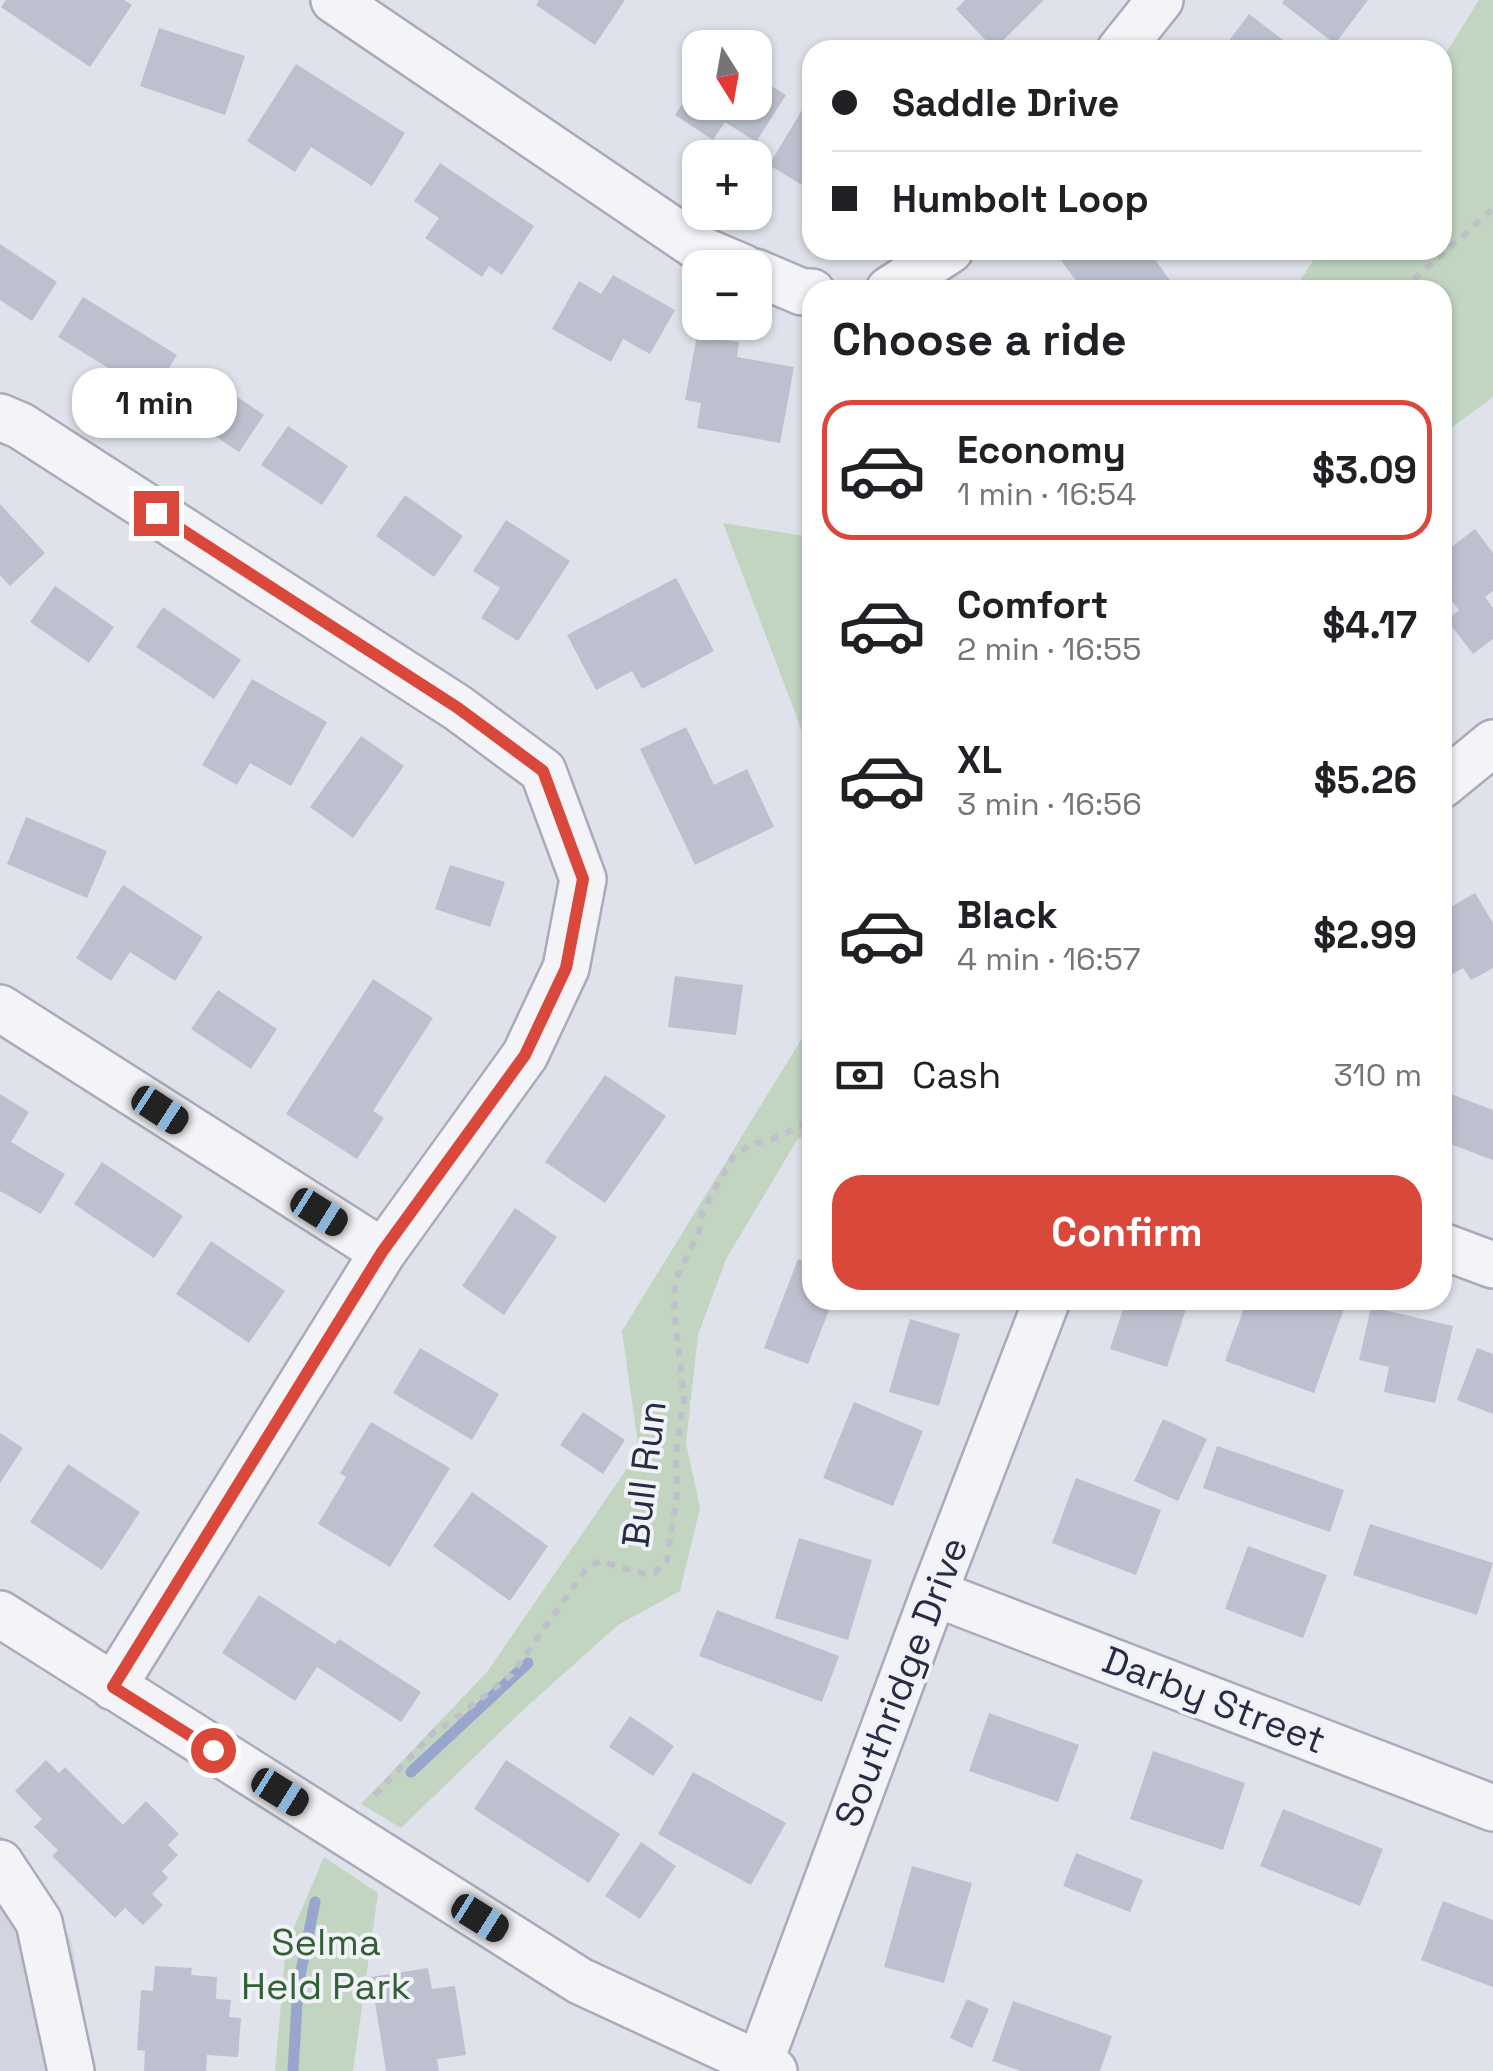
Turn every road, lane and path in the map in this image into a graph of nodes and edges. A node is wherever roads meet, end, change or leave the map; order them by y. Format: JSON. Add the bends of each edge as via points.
{"nodes":[{"id":1,"x":334,"y":0,"type":"edge"},
{"id":2,"x":1160,"y":0,"type":"edge"},
{"id":3,"x":1128,"y":40,"type":"edge"},
{"id":4,"x":1493,"y":209,"type":"edge"},
{"id":5,"x":1452,"y":245,"type":"edge"},
{"id":6,"x":702,"y":250,"type":"edge"},
{"id":7,"x":935,"y":260,"type":"edge"},
{"id":8,"x":1436,"y":260,"type":"edge"},
{"id":9,"x":772,"y":279,"type":"edge"},
{"id":10,"x":904,"y":280,"type":"edge"},
{"id":11,"x":1413,"y":280,"type":"edge"},
{"id":12,"x":802,"y":292,"type":"edge"},
{"id":13,"x":0,"y":417,"type":"edge"},
{"id":14,"x":1493,"y":743,"type":"edge"},
{"id":15,"x":1452,"y":777,"type":"edge"},
{"id":16,"x":0,"y":1008,"type":"edge"},
{"id":17,"x":802,"y":1125,"type":"edge"},
{"id":18,"x":1452,"y":1250,"type":"edge"},
{"id":19,"x":382,"y":1252,"type":"junction"},
{"id":20,"x":1493,"y":1264,"type":"edge"},
{"id":21,"x":1043,"y":1310,"type":"edge"},
{"id":22,"x":934,"y":1593,"type":"junction"},
{"id":23,"x":0,"y":1614,"type":"edge"},
{"id":24,"x":113,"y":1687,"type":"junction"},
{"id":25,"x":375,"y":1796,"type":"dead end"},
{"id":26,"x":1493,"y":1808,"type":"edge"},
{"id":27,"x":0,"y":1864,"type":"edge"},
{"id":28,"x":766,"y":2068,"type":"edge"},
{"id":29,"x":71,"y":2071,"type":"edge"}],
"edges":[{"from":1,"to":6,"type":"street"},
{"from":2,"to":3,"type":"street"},
{"from":4,"to":5,"type":"path"},
{"from":7,"to":10,"type":"street"},
{"from":8,"to":11,"type":"path"},
{"from":9,"to":12,"type":"street"},
{"from":13,"to":19,"type":"street","via":[[458,708],[543,771],[583,879],[566,968],[525,1055]]},
{"from":14,"to":15,"type":"street"},
{"from":16,"to":19,"type":"street"},
{"from":17,"to":25,"type":"path","name":"Bull Run","via":[[733,1158],[676,1281],[684,1400],[667,1561],[645,1574],[600,1561],[587,1568],[511,1675],[436,1730]]},
{"from":18,"to":20,"type":"street"},
{"from":19,"to":24,"type":"street"},
{"from":21,"to":22,"type":"street","name":"Southridge Drive"},
{"from":22,"to":26,"type":"street","name":"Darby Street"},
{"from":22,"to":28,"type":"street","name":"Southridge Drive"},
{"from":23,"to":24,"type":"street"},
{"from":24,"to":28,"type":"street","via":[[580,1981]]},
{"from":27,"to":29,"type":"street","via":[[38,1922]]}]}
